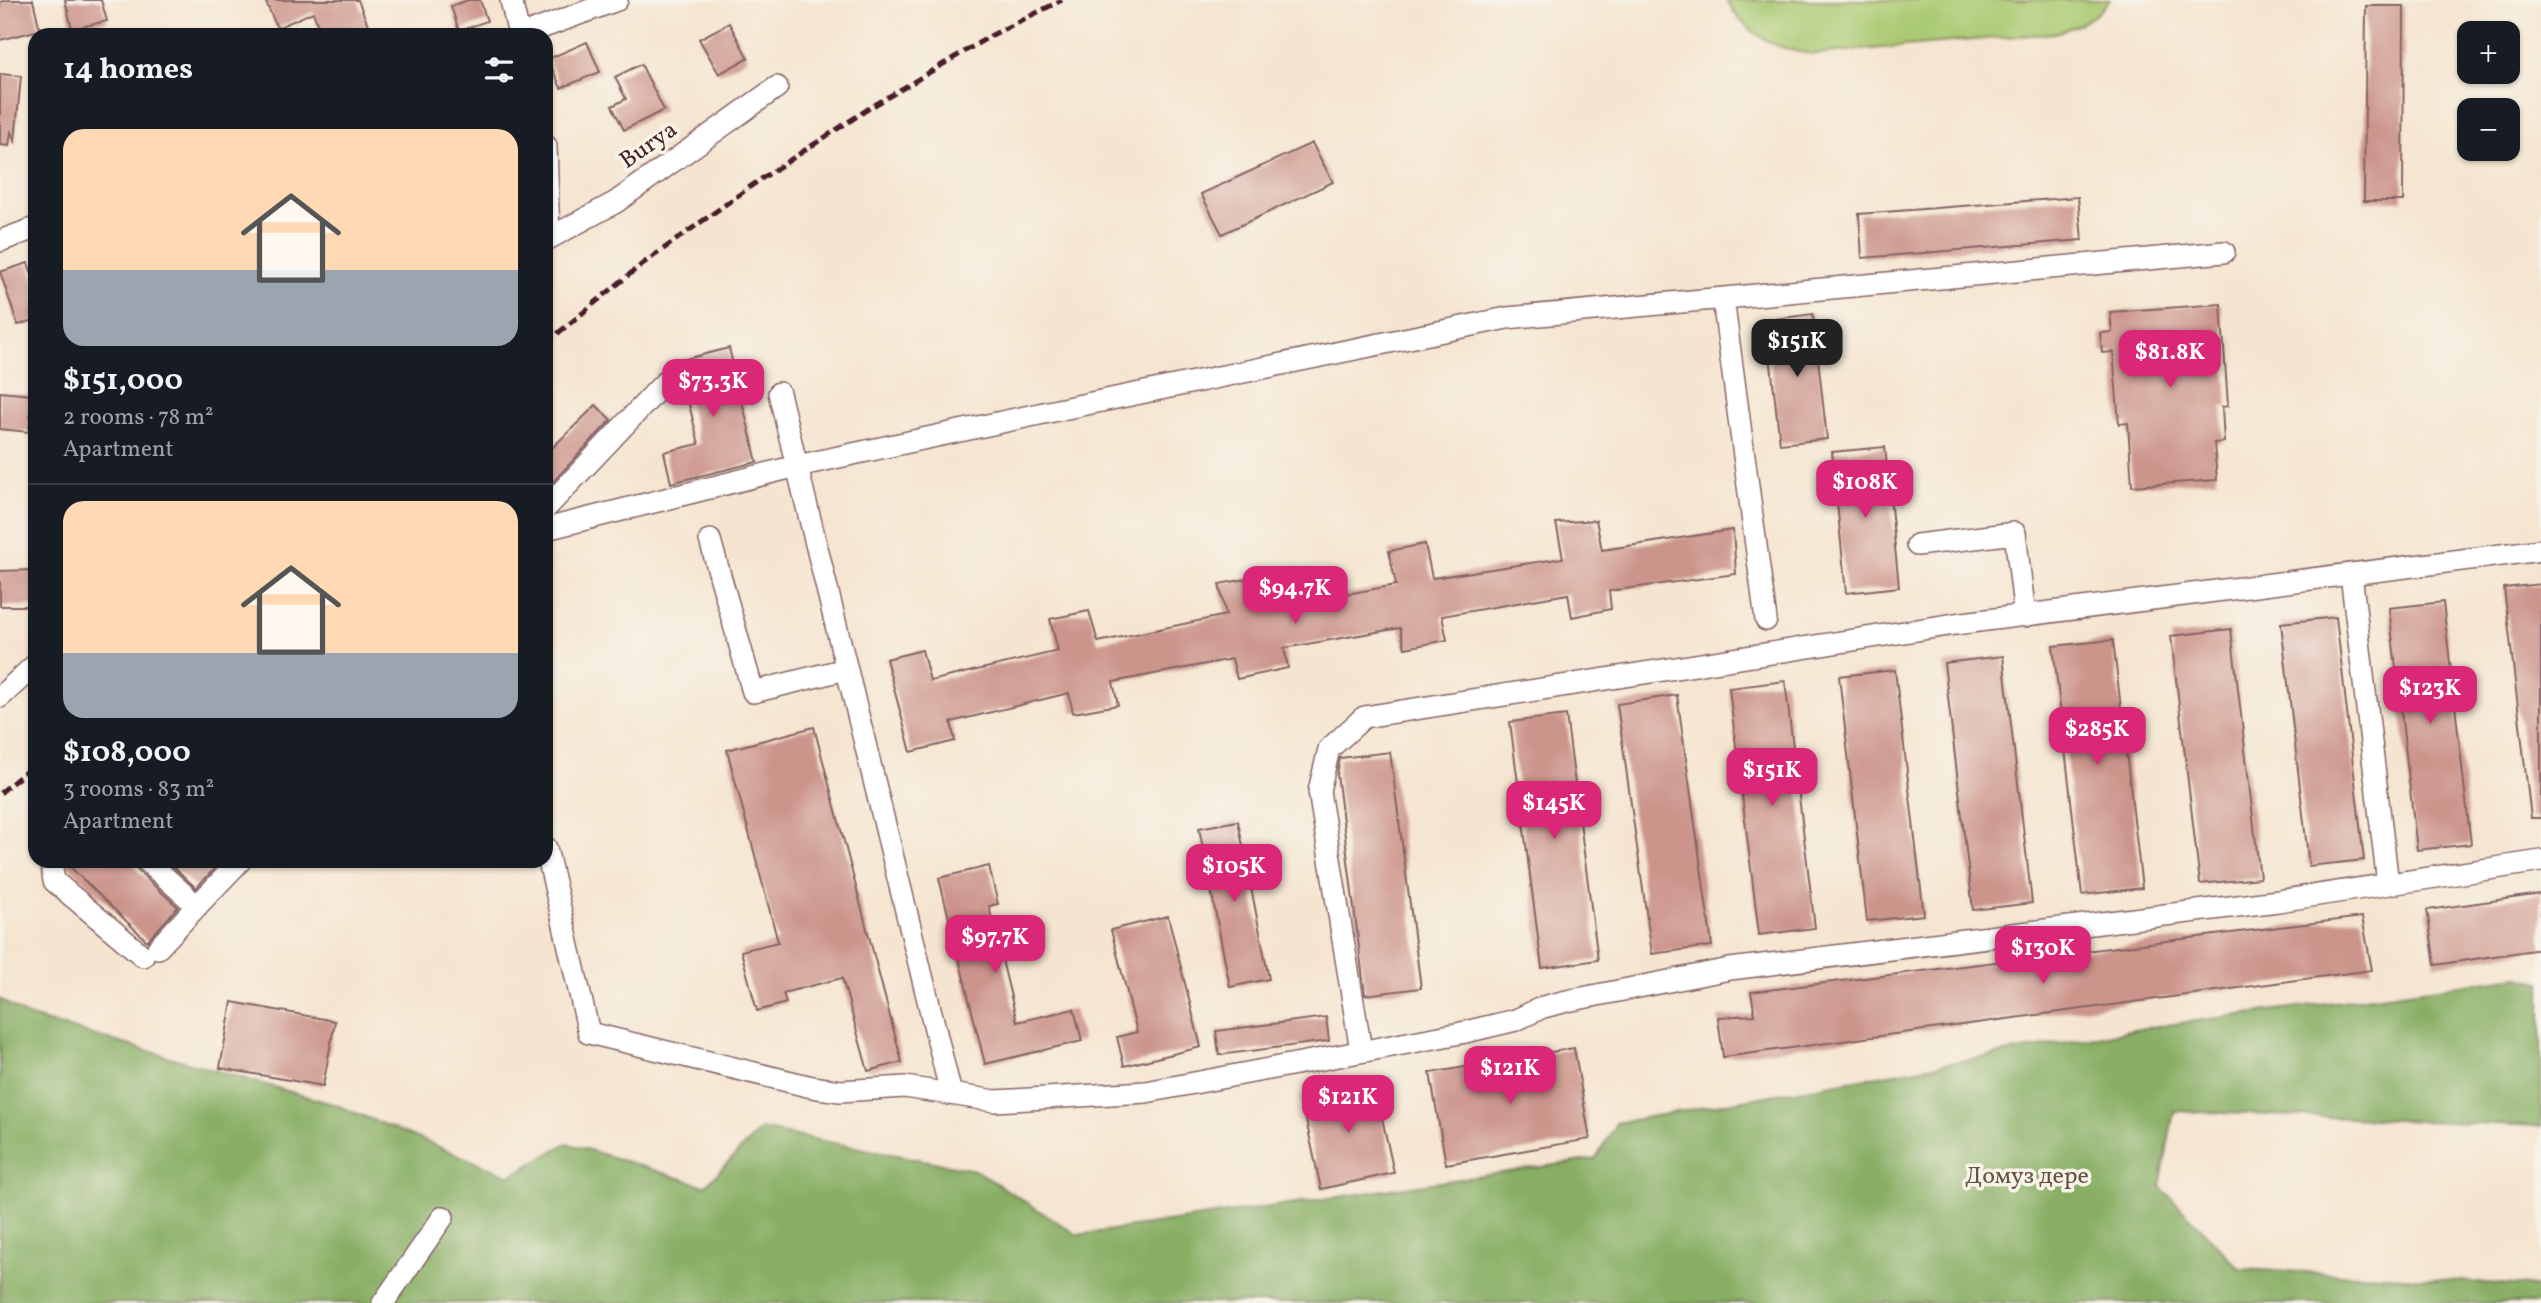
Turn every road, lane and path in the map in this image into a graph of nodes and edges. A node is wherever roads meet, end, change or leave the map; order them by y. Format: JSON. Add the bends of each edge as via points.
{"nodes":[{"id":1,"x":511,"y":0,"type":"edge"},
{"id":2,"x":617,"y":0,"type":"edge"},
{"id":3,"x":518,"y":28,"type":"edge"},
{"id":4,"x":539,"y":28,"type":"edge"},
{"id":5,"x":778,"y":87,"type":"dead end"},
{"id":6,"x":28,"y":231,"type":"edge"},
{"id":7,"x":553,"y":236,"type":"edge"},
{"id":8,"x":0,"y":242,"type":"edge"},
{"id":9,"x":2224,"y":252,"type":"dead end"},
{"id":10,"x":1723,"y":299,"type":"junction"},
{"id":11,"x":666,"y":382,"type":"dead end"},
{"id":12,"x":779,"y":393,"type":"dead end"},
{"id":13,"x":797,"y":466,"type":"junction"},
{"id":14,"x":553,"y":501,"type":"edge"},
{"id":15,"x":553,"y":527,"type":"edge"},
{"id":16,"x":709,"y":540,"type":"dead end"},
{"id":17,"x":1917,"y":545,"type":"dead end"},
{"id":18,"x":2541,"y":550,"type":"edge"},
{"id":19,"x":2351,"y":574,"type":"junction"},
{"id":20,"x":2025,"y":615,"type":"junction"},
{"id":21,"x":1766,"y":620,"type":"dead end"},
{"id":22,"x":846,"y":669,"type":"junction"},
{"id":23,"x":28,"y":671,"type":"edge"},
{"id":24,"x":0,"y":697,"type":"edge"},
{"id":25,"x":2541,"y":861,"type":"edge"},
{"id":26,"x":52,"y":868,"type":"edge"},
{"id":27,"x":155,"y":868,"type":"edge"},
{"id":28,"x":233,"y":868,"type":"edge"},
{"id":29,"x":551,"y":868,"type":"edge"},
{"id":30,"x":2388,"y":884,"type":"junction"},
{"id":31,"x":197,"y":906,"type":"junction"},
{"id":32,"x":1361,"y":1051,"type":"junction"},
{"id":33,"x":951,"y":1094,"type":"junction"},
{"id":34,"x":443,"y":1217,"type":"dead end"},
{"id":35,"x":383,"y":1303,"type":"edge"}],
"edges":[{"from":1,"to":3,"type":"street"},
{"from":2,"to":4,"type":"street"},
{"from":5,"to":7,"type":"street","name":"Burya","via":[[616,202]]},
{"from":6,"to":8,"type":"street"},
{"from":9,"to":10,"type":"street"},
{"from":10,"to":13,"type":"street","via":[[1507,318]]},
{"from":10,"to":21,"type":"street"},
{"from":11,"to":14,"type":"street"},
{"from":12,"to":13,"type":"street"},
{"from":13,"to":15,"type":"street"},
{"from":13,"to":22,"type":"street"},
{"from":16,"to":22,"type":"street","via":[[753,692]]},
{"from":17,"to":20,"type":"street","via":[[2015,533]]},
{"from":18,"to":19,"type":"street"},
{"from":19,"to":20,"type":"street"},
{"from":19,"to":30,"type":"street"},
{"from":20,"to":32,"type":"street","via":[[1364,717],[1329,750],[1319,791]]},
{"from":22,"to":33,"type":"street"},
{"from":23,"to":24,"type":"street"},
{"from":25,"to":30,"type":"street"},
{"from":26,"to":31,"type":"street","via":[[54,881],[150,952]]},
{"from":27,"to":31,"type":"street"},
{"from":28,"to":31,"type":"street"},
{"from":29,"to":33,"type":"street","via":[[589,1033],[812,1087],[839,1091],[905,1087]]},
{"from":30,"to":32,"type":"street","via":[[1730,969],[1567,1001],[1461,1033]]},
{"from":32,"to":33,"type":"street","via":[[1146,1092],[995,1101]]},
{"from":34,"to":35,"type":"street"}]}
